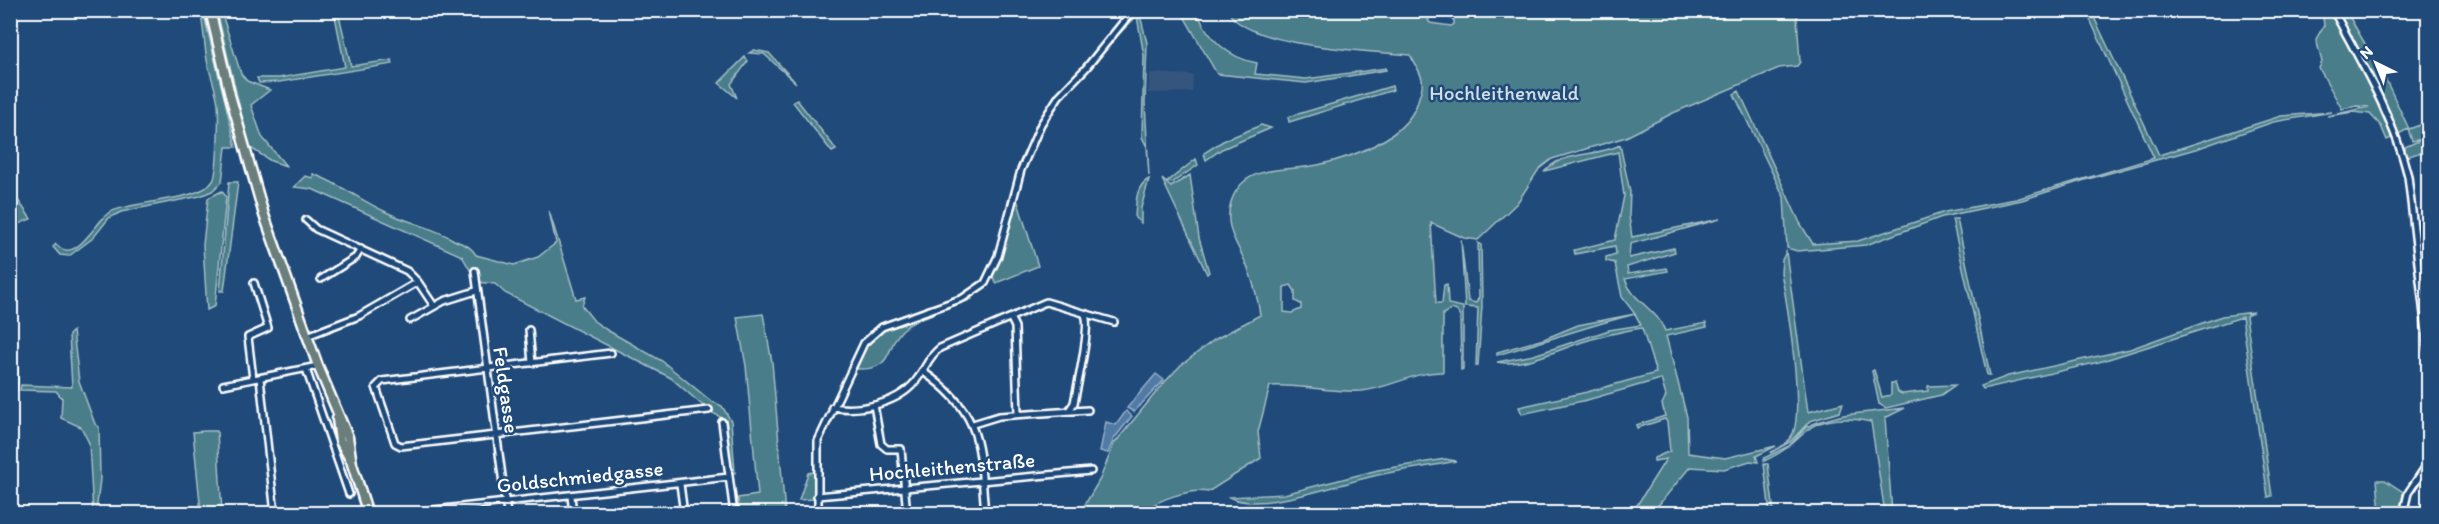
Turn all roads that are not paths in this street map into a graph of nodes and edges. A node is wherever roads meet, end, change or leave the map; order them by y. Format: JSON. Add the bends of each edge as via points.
{"nodes":[{"id":1,"x":210,"y":10,"type":"edge"},
{"id":2,"x":1133,"y":10,"type":"edge"},
{"id":3,"x":2333,"y":10,"type":"edge"},
{"id":4,"x":306,"y":220,"type":"dead end"},
{"id":5,"x":361,"y":249,"type":"junction"},
{"id":6,"x":475,"y":271,"type":"dead end"},
{"id":7,"x":321,"y":279,"type":"dead end"},
{"id":8,"x":418,"y":282,"type":"junction"},
{"id":9,"x":254,"y":283,"type":"dead end"},
{"id":10,"x":476,"y":291,"type":"junction"},
{"id":11,"x":434,"y":306,"type":"junction"},
{"id":12,"x":1085,"y":315,"type":"junction"},
{"id":13,"x":1011,"y":319,"type":"junction"},
{"id":14,"x":410,"y":320,"type":"dead end"},
{"id":15,"x":1114,"y":322,"type":"dead end"},
{"id":16,"x":529,"y":330,"type":"dead end"},
{"id":17,"x":307,"y":336,"type":"junction"},
{"id":18,"x":2428,"y":350,"type":"edge"},
{"id":19,"x":610,"y":353,"type":"dead end"},
{"id":20,"x":532,"y":363,"type":"junction"},
{"id":21,"x":318,"y":366,"type":"junction"},
{"id":22,"x":486,"y":368,"type":"junction"},
{"id":23,"x":306,"y":369,"type":"junction"},
{"id":24,"x":922,"y":372,"type":"junction"},
{"id":25,"x":257,"y":378,"type":"junction"},
{"id":26,"x":223,"y":385,"type":"dead end"},
{"id":27,"x":874,"y":405,"type":"junction"},
{"id":28,"x":832,"y":407,"type":"junction"},
{"id":29,"x":709,"y":410,"type":"dead end"},
{"id":30,"x":1070,"y":410,"type":"junction"},
{"id":31,"x":1088,"y":410,"type":"dead end"},
{"id":32,"x":1018,"y":414,"type":"junction"},
{"id":33,"x":722,"y":422,"type":"dead end"},
{"id":34,"x":974,"y":424,"type":"junction"},
{"id":35,"x":495,"y":434,"type":"junction"},
{"id":36,"x":2428,"y":462,"type":"edge"},
{"id":37,"x":1091,"y":471,"type":"dead end"},
{"id":38,"x":729,"y":477,"type":"junction"},
{"id":39,"x":982,"y":480,"type":"junction"},
{"id":40,"x":680,"y":484,"type":"junction"},
{"id":41,"x":905,"y":488,"type":"junction"},
{"id":42,"x":349,"y":494,"type":"dead end"},
{"id":43,"x":571,"y":496,"type":"junction"},
{"id":44,"x":817,"y":496,"type":"junction"},
{"id":45,"x":505,"y":502,"type":"junction"},
{"id":46,"x":275,"y":513,"type":"edge"},
{"id":47,"x":368,"y":513,"type":"edge"},
{"id":48,"x":398,"y":513,"type":"edge"},
{"id":49,"x":507,"y":513,"type":"edge"},
{"id":50,"x":573,"y":513,"type":"edge"},
{"id":51,"x":684,"y":513,"type":"edge"},
{"id":52,"x":734,"y":513,"type":"edge"},
{"id":53,"x":818,"y":513,"type":"edge"},
{"id":54,"x":907,"y":513,"type":"edge"},
{"id":55,"x":985,"y":513,"type":"edge"},
{"id":56,"x":2403,"y":513,"type":"edge"}],
"edges":[{"from":1,"to":17,"type":"main road","via":[[244,149]]},
{"from":2,"to":28,"type":"street","via":[[1059,96],[1041,124],[1021,170],[998,256],[985,283],[963,298],[871,334]]},
{"from":3,"to":18,"type":"street","via":[[2385,106],[2409,176]]},
{"from":4,"to":5,"type":"street","via":[[314,228]]},
{"from":5,"to":7,"type":"street","via":[[356,257]]},
{"from":5,"to":8,"type":"street","via":[[407,271]]},
{"from":6,"to":10,"type":"street","name":"Feldgasse"},
{"from":8,"to":11,"type":"street"},
{"from":8,"to":17,"type":"street","via":[[359,316]]},
{"from":9,"to":25,"type":"street","via":[[268,328],[248,337]]},
{"from":10,"to":11,"type":"street"},
{"from":10,"to":22,"type":"street","name":"Feldgasse"},
{"from":11,"to":14,"type":"street"},
{"from":12,"to":13,"type":"street","via":[[1046,302]]},
{"from":12,"to":15,"type":"street"},
{"from":12,"to":30,"type":"street","via":[[1084,344]]},
{"from":13,"to":24,"type":"street","via":[[940,348]]},
{"from":13,"to":32,"type":"street","via":[[1015,327]]},
{"from":16,"to":20,"type":"street"},
{"from":17,"to":21,"type":"main road"},
{"from":19,"to":20,"type":"street"},
{"from":20,"to":22,"type":"street"},
{"from":21,"to":23,"type":"street"},
{"from":21,"to":47,"type":"main road","via":[[348,437],[352,464]]},
{"from":22,"to":35,"type":"street","name":"Feldgasse"},
{"from":22,"to":35,"type":"street","via":[[381,381],[376,387],[398,445]]},
{"from":23,"to":25,"type":"street"},
{"from":23,"to":42,"type":"street"},
{"from":24,"to":27,"type":"street","via":[[900,395]]},
{"from":24,"to":34,"type":"street","via":[[954,398]]},
{"from":25,"to":26,"type":"street"},
{"from":25,"to":46,"type":"street"},
{"from":27,"to":28,"type":"street"},
{"from":27,"to":41,"type":"street","via":[[881,444],[887,449],[901,450]]},
{"from":28,"to":44,"type":"street","via":[[817,445]]},
{"from":29,"to":35,"type":"street"},
{"from":30,"to":31,"type":"street"},
{"from":30,"to":32,"type":"street"},
{"from":32,"to":34,"type":"street","via":[[993,416]]},
{"from":33,"to":38,"type":"street"},
{"from":34,"to":39,"type":"street"},
{"from":35,"to":45,"type":"street","name":"Feldgasse"},
{"from":36,"to":56,"type":"street","via":[[2409,493]]},
{"from":37,"to":39,"type":"street","name":"Hochleithenstraße"},
{"from":38,"to":40,"type":"street","name":"Goldschmiedgasse"},
{"from":38,"to":52,"type":"street"},
{"from":39,"to":41,"type":"street","name":"Hochleithenstraße"},
{"from":39,"to":55,"type":"street"},
{"from":40,"to":43,"type":"street","name":"Goldschmiedgasse"},
{"from":40,"to":51,"type":"street"},
{"from":41,"to":44,"type":"street","name":"Hochleithenstraße"},
{"from":41,"to":54,"type":"street"},
{"from":43,"to":45,"type":"street","name":"Goldschmiedgasse"},
{"from":43,"to":50,"type":"street"},
{"from":44,"to":53,"type":"street"},
{"from":45,"to":48,"type":"street","name":"Goldschmiedgasse"},
{"from":45,"to":49,"type":"street","name":"Feldgasse"}]}
